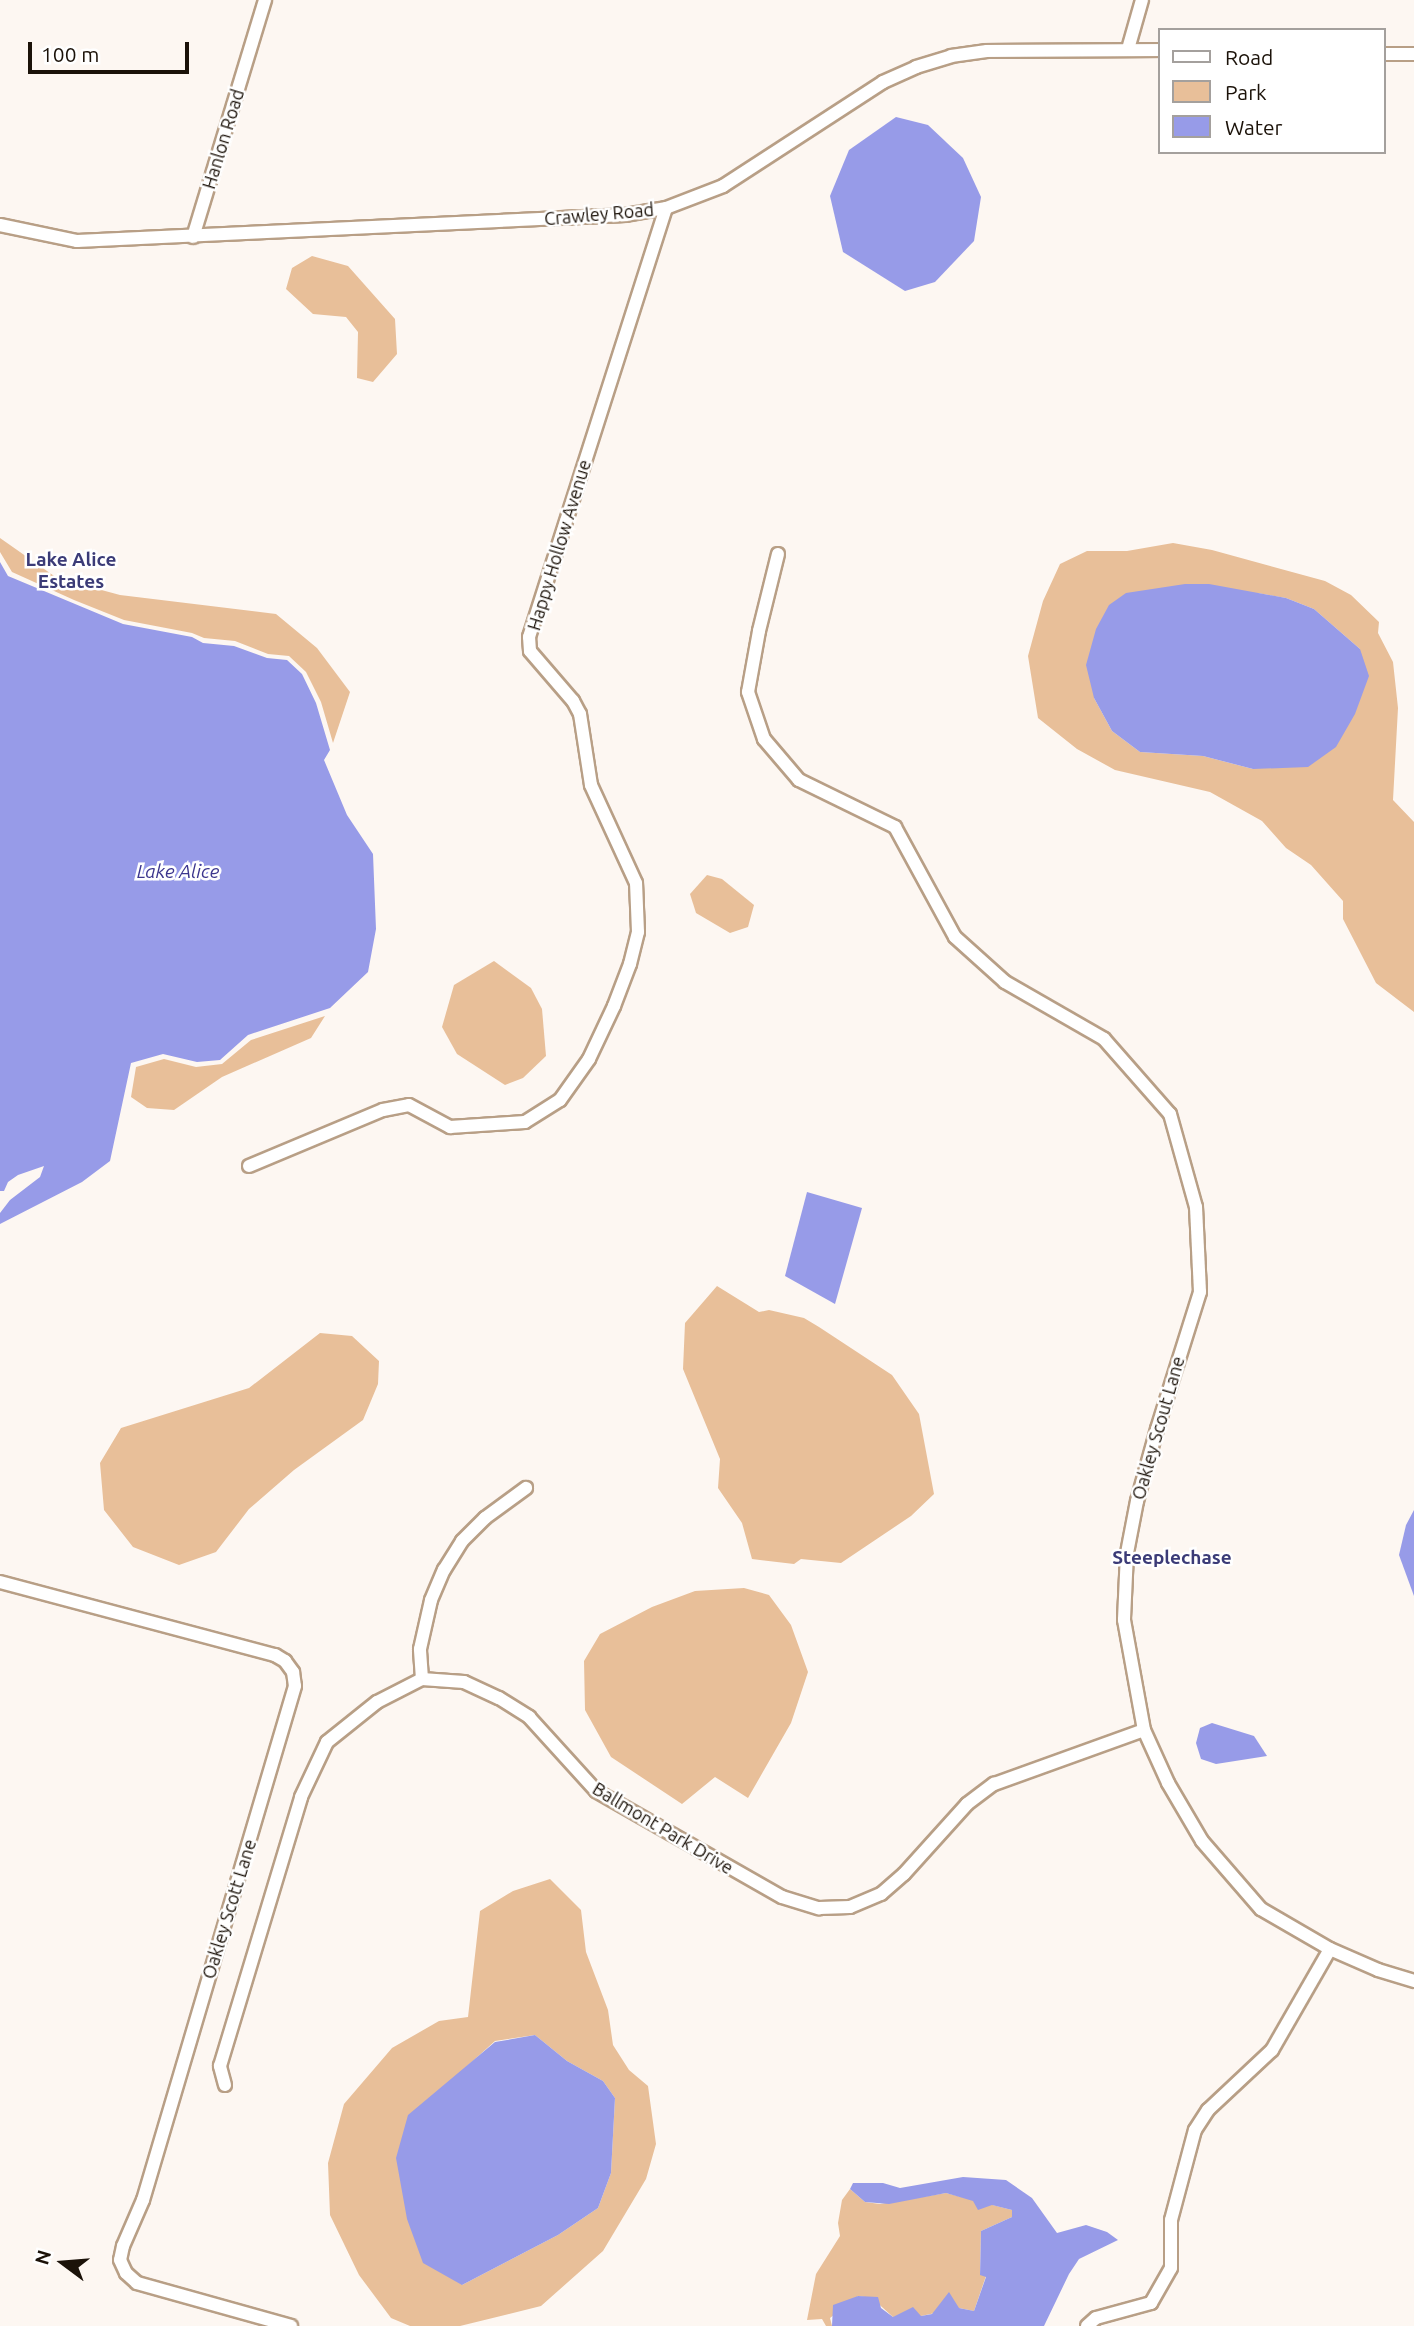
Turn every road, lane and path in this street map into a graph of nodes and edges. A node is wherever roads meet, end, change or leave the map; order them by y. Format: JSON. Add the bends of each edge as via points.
{"nodes":[{"id":1,"x":265,"y":0,"type":"edge"},
{"id":2,"x":1142,"y":0,"type":"edge"},
{"id":3,"x":1128,"y":49,"type":"junction"},
{"id":4,"x":1158,"y":50,"type":"edge"},
{"id":5,"x":1386,"y":54,"type":"edge"},
{"id":6,"x":1414,"y":54,"type":"edge"},
{"id":7,"x":666,"y":208,"type":"junction"},
{"id":8,"x":0,"y":225,"type":"edge"},
{"id":9,"x":193,"y":237,"type":"junction"},
{"id":10,"x":778,"y":554,"type":"dead end"},
{"id":11,"x":249,"y":1166,"type":"dead end"},
{"id":12,"x":526,"y":1488,"type":"dead end"},
{"id":13,"x":0,"y":1581,"type":"edge"},
{"id":14,"x":422,"y":1679,"type":"junction"},
{"id":15,"x":1144,"y":1730,"type":"junction"},
{"id":16,"x":1330,"y":1949,"type":"junction"},
{"id":17,"x":1414,"y":1981,"type":"edge"},
{"id":18,"x":225,"y":2085,"type":"dead end"},
{"id":19,"x":291,"y":2326,"type":"edge"},
{"id":20,"x":1087,"y":2326,"type":"edge"}],
"edges":[{"from":1,"to":9,"type":"street","name":"Hanlon Road"},
{"from":2,"to":3,"type":"street"},
{"from":3,"to":4,"type":"street","name":"Crawley Road"},
{"from":3,"to":7,"type":"street","name":"Crawley Road","via":[[987,51],[916,66],[883,82],[723,186]]},
{"from":5,"to":6,"type":"street"},
{"from":7,"to":9,"type":"street","name":"Crawley Road","via":[[625,215]]},
{"from":7,"to":11,"type":"street","name":"Happy Hollow Avenue","via":[[529,637],[530,651],[580,714],[591,785],[636,883],[638,932],[614,1006],[589,1059],[560,1100],[525,1122],[450,1127],[409,1105],[383,1110]]},
{"from":8,"to":9,"type":"street","name":"Crawley Road","via":[[77,241]]},
{"from":10,"to":15,"type":"street","name":"Oakley Scout Lane","via":[[748,692],[764,739],[799,780],[895,827],[955,937],[1005,982],[1104,1039],[1170,1114],[1196,1207],[1199,1292],[1147,1464],[1127,1553],[1124,1620]]},
{"from":12,"to":14,"type":"street","via":[[485,1518],[444,1570],[431,1600],[420,1649]]},
{"from":13,"to":19,"type":"street","name":"Oakley Scott Lane","via":[[275,1655],[293,1672],[295,1686],[143,2200],[120,2259],[137,2283]]},
{"from":14,"to":15,"type":"street","name":"Ballmont Park Drive","via":[[464,1682],[499,1698],[529,1717],[596,1791],[782,1897],[819,1908],[850,1907],[881,1894],[967,1804],[993,1784]]},
{"from":14,"to":18,"type":"street","via":[[377,1702],[327,1742],[301,1797],[220,2066]]},
{"from":15,"to":16,"type":"street","name":"Oakley Scout Lane","via":[[1202,1841],[1261,1909]]},
{"from":16,"to":17,"type":"street","name":"Oakley Scout Lane"},
{"from":16,"to":20,"type":"street","via":[[1272,2050],[1208,2110],[1195,2130],[1171,2220],[1171,2268],[1151,2303],[1096,2318]]}]}
